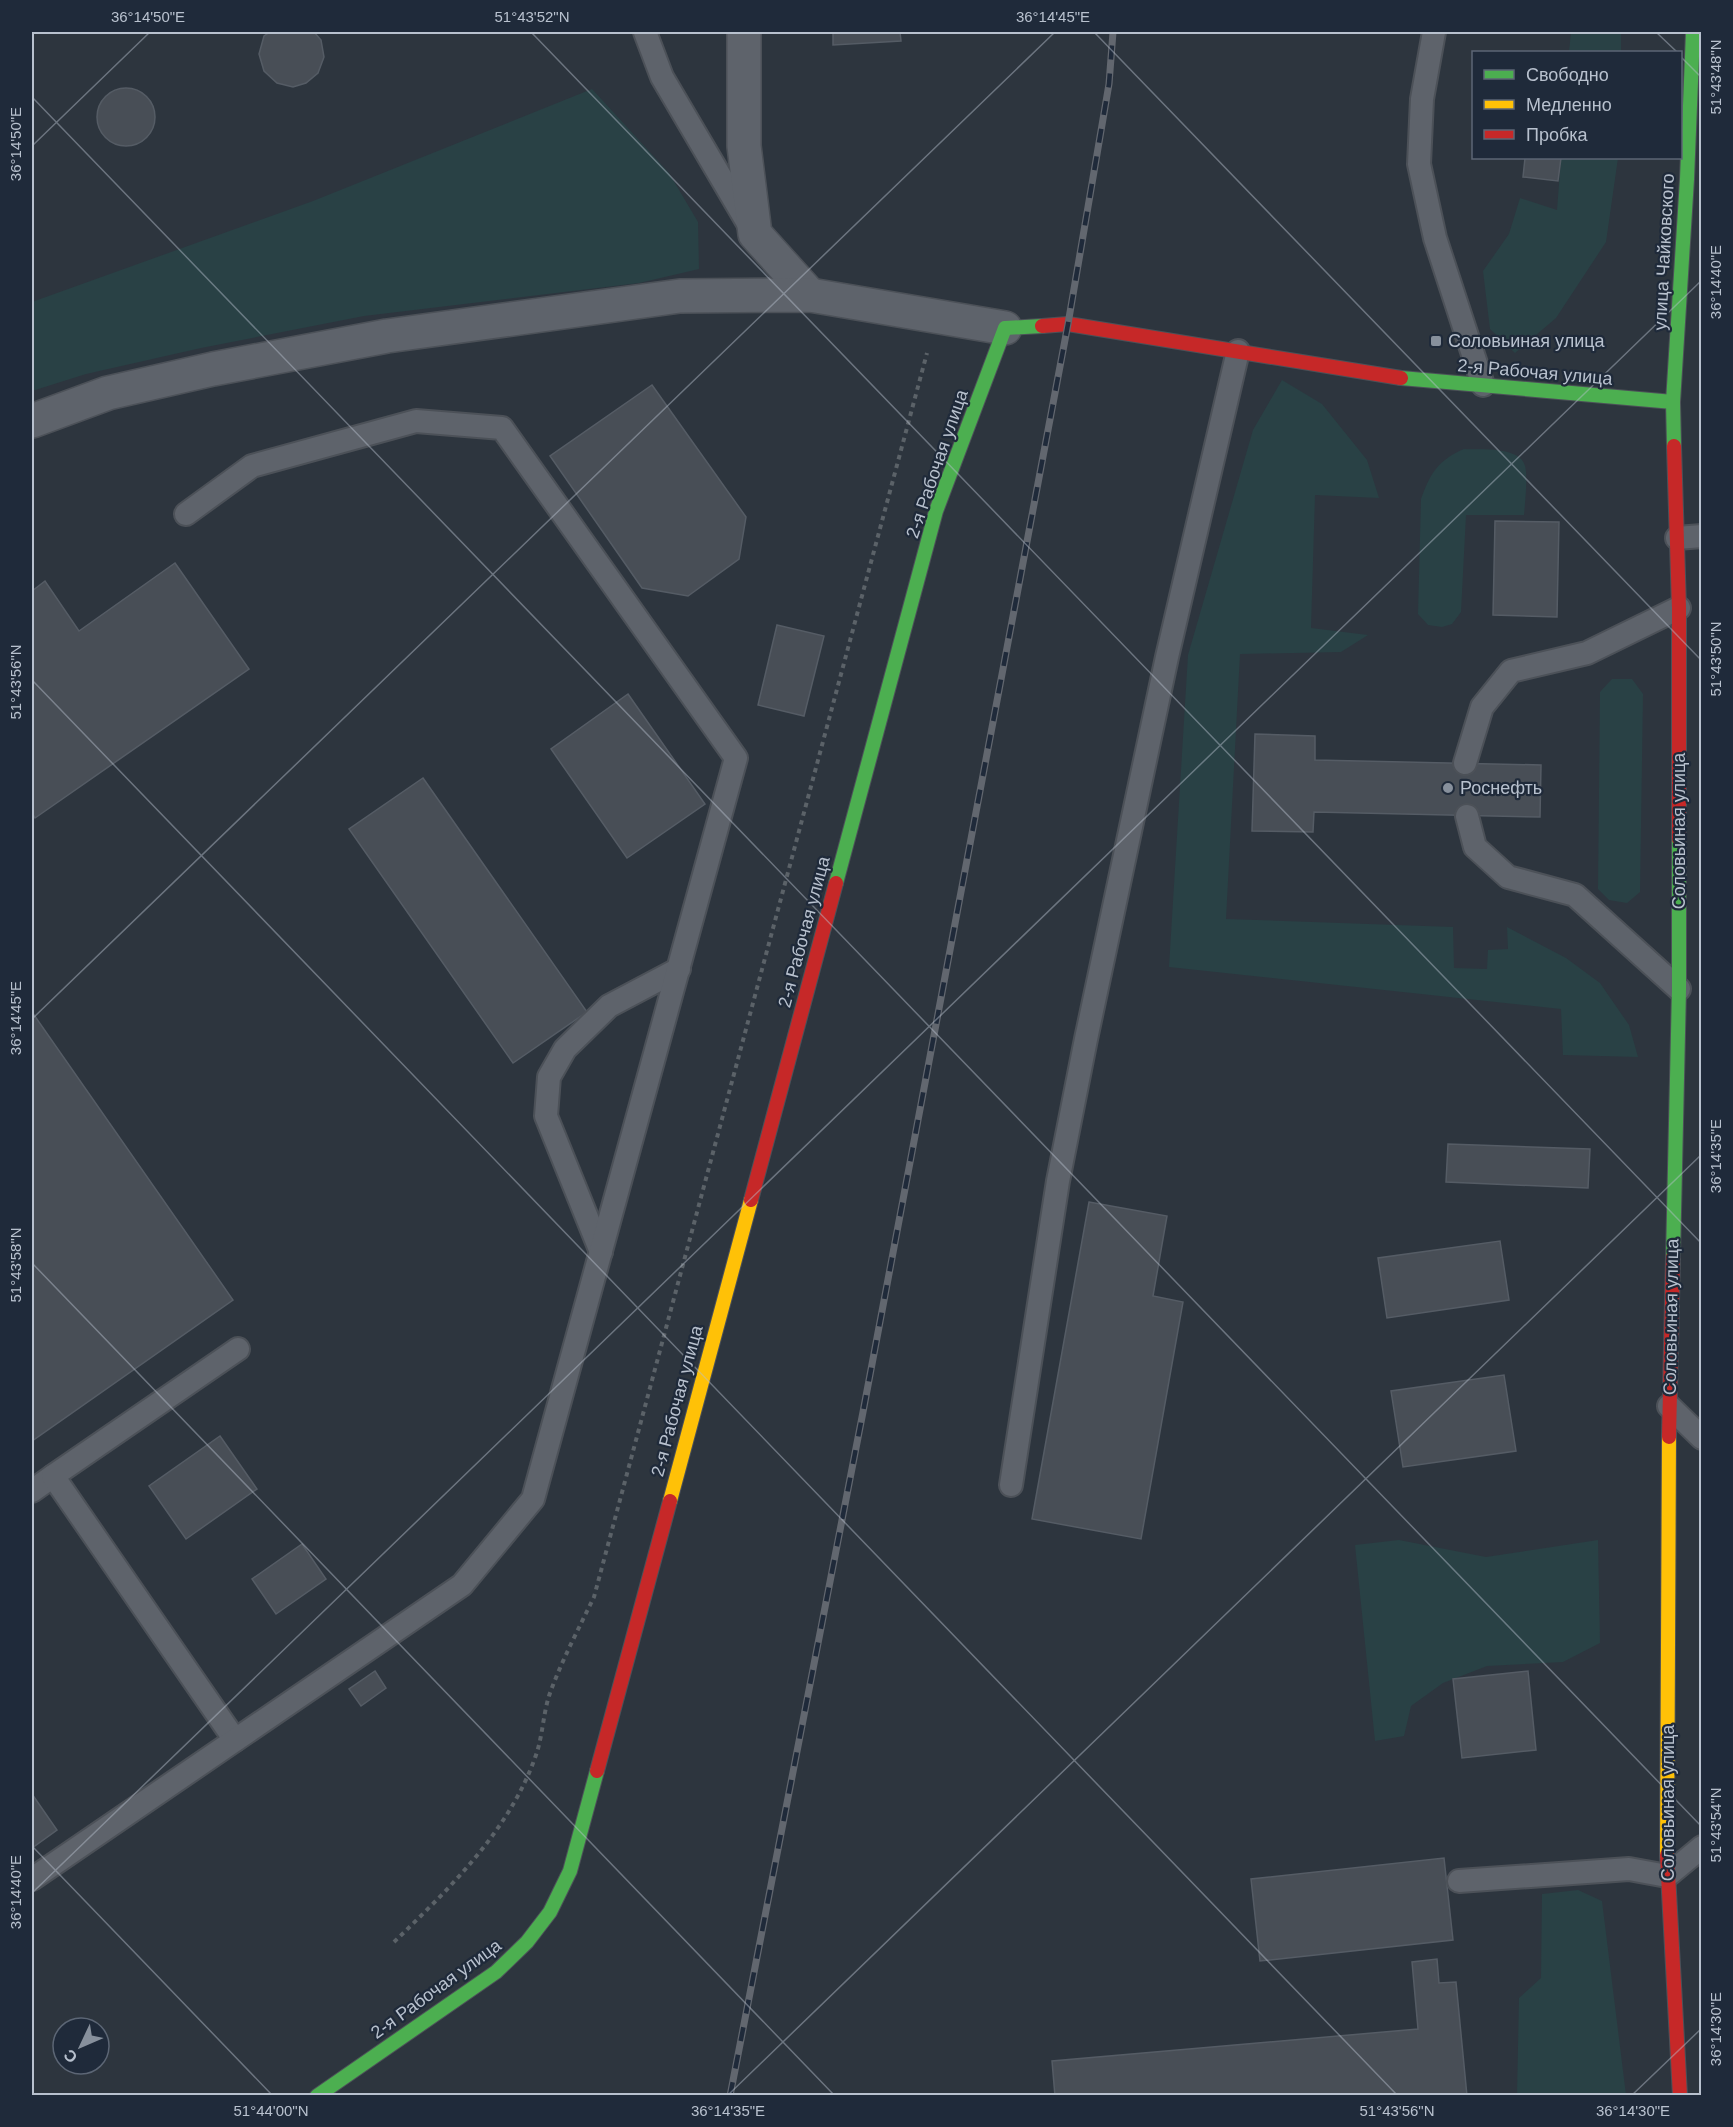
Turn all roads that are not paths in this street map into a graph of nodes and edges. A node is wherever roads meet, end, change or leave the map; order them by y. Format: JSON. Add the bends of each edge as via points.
{"nodes":[{"id":1,"x":645,"y":32,"type":"edge"},
{"id":2,"x":744,"y":32,"type":"edge"},
{"id":3,"x":1434,"y":32,"type":"edge"},
{"id":4,"x":1693,"y":32,"type":"edge"},
{"id":5,"x":1694,"y":179,"type":"edge"},
{"id":6,"x":755,"y":234,"type":"junction"},
{"id":7,"x":810,"y":295,"type":"junction"},
{"id":8,"x":1005,"y":328,"type":"junction"},
{"id":9,"x":1238,"y":351,"type":"junction"},
{"id":10,"x":1483,"y":385,"type":"junction"},
{"id":11,"x":1673,"y":402,"type":"junction"},
{"id":12,"x":32,"y":421,"type":"edge"},
{"id":13,"x":186,"y":514,"type":"dead end"},
{"id":14,"x":1701,"y":536,"type":"edge"},
{"id":15,"x":1677,"y":538,"type":"junction"},
{"id":16,"x":1679,"y":608,"type":"junction"},
{"id":17,"x":1465,"y":763,"type":"dead end"},
{"id":18,"x":1467,"y":816,"type":"dead end"},
{"id":19,"x":679,"y":969,"type":"junction"},
{"id":20,"x":1679,"y":989,"type":"junction"},
{"id":21,"x":601,"y":1252,"type":"junction"},
{"id":22,"x":238,"y":1349,"type":"dead end"},
{"id":23,"x":1669,"y":1407,"type":"junction"},
{"id":24,"x":1701,"y":1438,"type":"edge"},
{"id":25,"x":53,"y":1476,"type":"junction"},
{"id":26,"x":1011,"y":1485,"type":"dead end"},
{"id":27,"x":32,"y":1491,"type":"edge"},
{"id":28,"x":235,"y":1740,"type":"junction"},
{"id":29,"x":1701,"y":1847,"type":"edge"},
{"id":30,"x":1667,"y":1876,"type":"junction"},
{"id":31,"x":32,"y":1880,"type":"edge"},
{"id":32,"x":1459,"y":1881,"type":"dead end"},
{"id":33,"x":317,"y":2096,"type":"edge"},
{"id":34,"x":1680,"y":2096,"type":"edge"}],
"edges":[{"from":1,"to":6,"type":"lane","via":[[662,77]]},
{"from":2,"to":6,"type":"street","via":[[744,146]]},
{"from":3,"to":10,"type":"lane","via":[[1422,99],[1419,164],[1435,238]]},
{"from":4,"to":5,"type":"main road","name":"улица Чайковского"},
{"from":5,"to":11,"type":"main road","name":"улица Чайковского"},
{"from":6,"to":7,"type":"street"},
{"from":7,"to":8,"type":"street"},
{"from":7,"to":12,"type":"street","via":[[680,296],[387,336],[108,393]]},
{"from":8,"to":9,"type":"main road","name":"2-я Рабочая улица","via":[[1068,324]]},
{"from":8,"to":33,"type":"main road","name":"2-я Рабочая улица","via":[[936,511],[570,1871],[550,1912],[496,1972]]},
{"from":9,"to":10,"type":"main road","name":"2-я Рабочая улица","via":[[1392,376]]},
{"from":9,"to":26,"type":"lane","via":[[1167,657],[1079,1071]]},
{"from":10,"to":11,"type":"main road","name":"2-я Рабочая улица"},
{"from":11,"to":15,"type":"main road","name":"Соловьиная улица"},
{"from":13,"to":19,"type":"lane","via":[[252,466],[416,421],[502,428],[736,758]]},
{"from":14,"to":15,"type":"lane"},
{"from":15,"to":16,"type":"main road","name":"Соловьиная улица"},
{"from":16,"to":17,"type":"lane","via":[[1587,653],[1511,671],[1482,707]]},
{"from":16,"to":20,"type":"main road","name":"Соловьиная улица"},
{"from":18,"to":20,"type":"lane","via":[[1474,847],[1508,877],[1575,895]]},
{"from":19,"to":21,"type":"lane"},
{"from":19,"to":21,"type":"lane","via":[[609,1006],[565,1049],[549,1077],[546,1116]]},
{"from":20,"to":23,"type":"main road","name":"Соловьиная улица"},
{"from":21,"to":28,"type":"lane","via":[[533,1499],[462,1585]]},
{"from":22,"to":25,"type":"lane"},
{"from":23,"to":24,"type":"lane"},
{"from":23,"to":30,"type":"main road","name":"Соловьиная улица"},
{"from":25,"to":27,"type":"lane"},
{"from":25,"to":28,"type":"lane"},
{"from":28,"to":31,"type":"lane"},
{"from":29,"to":30,"type":"lane"},
{"from":30,"to":32,"type":"lane","via":[[1629,1869]]},
{"from":30,"to":34,"type":"main road","name":"Соловьиная улица"}]}
